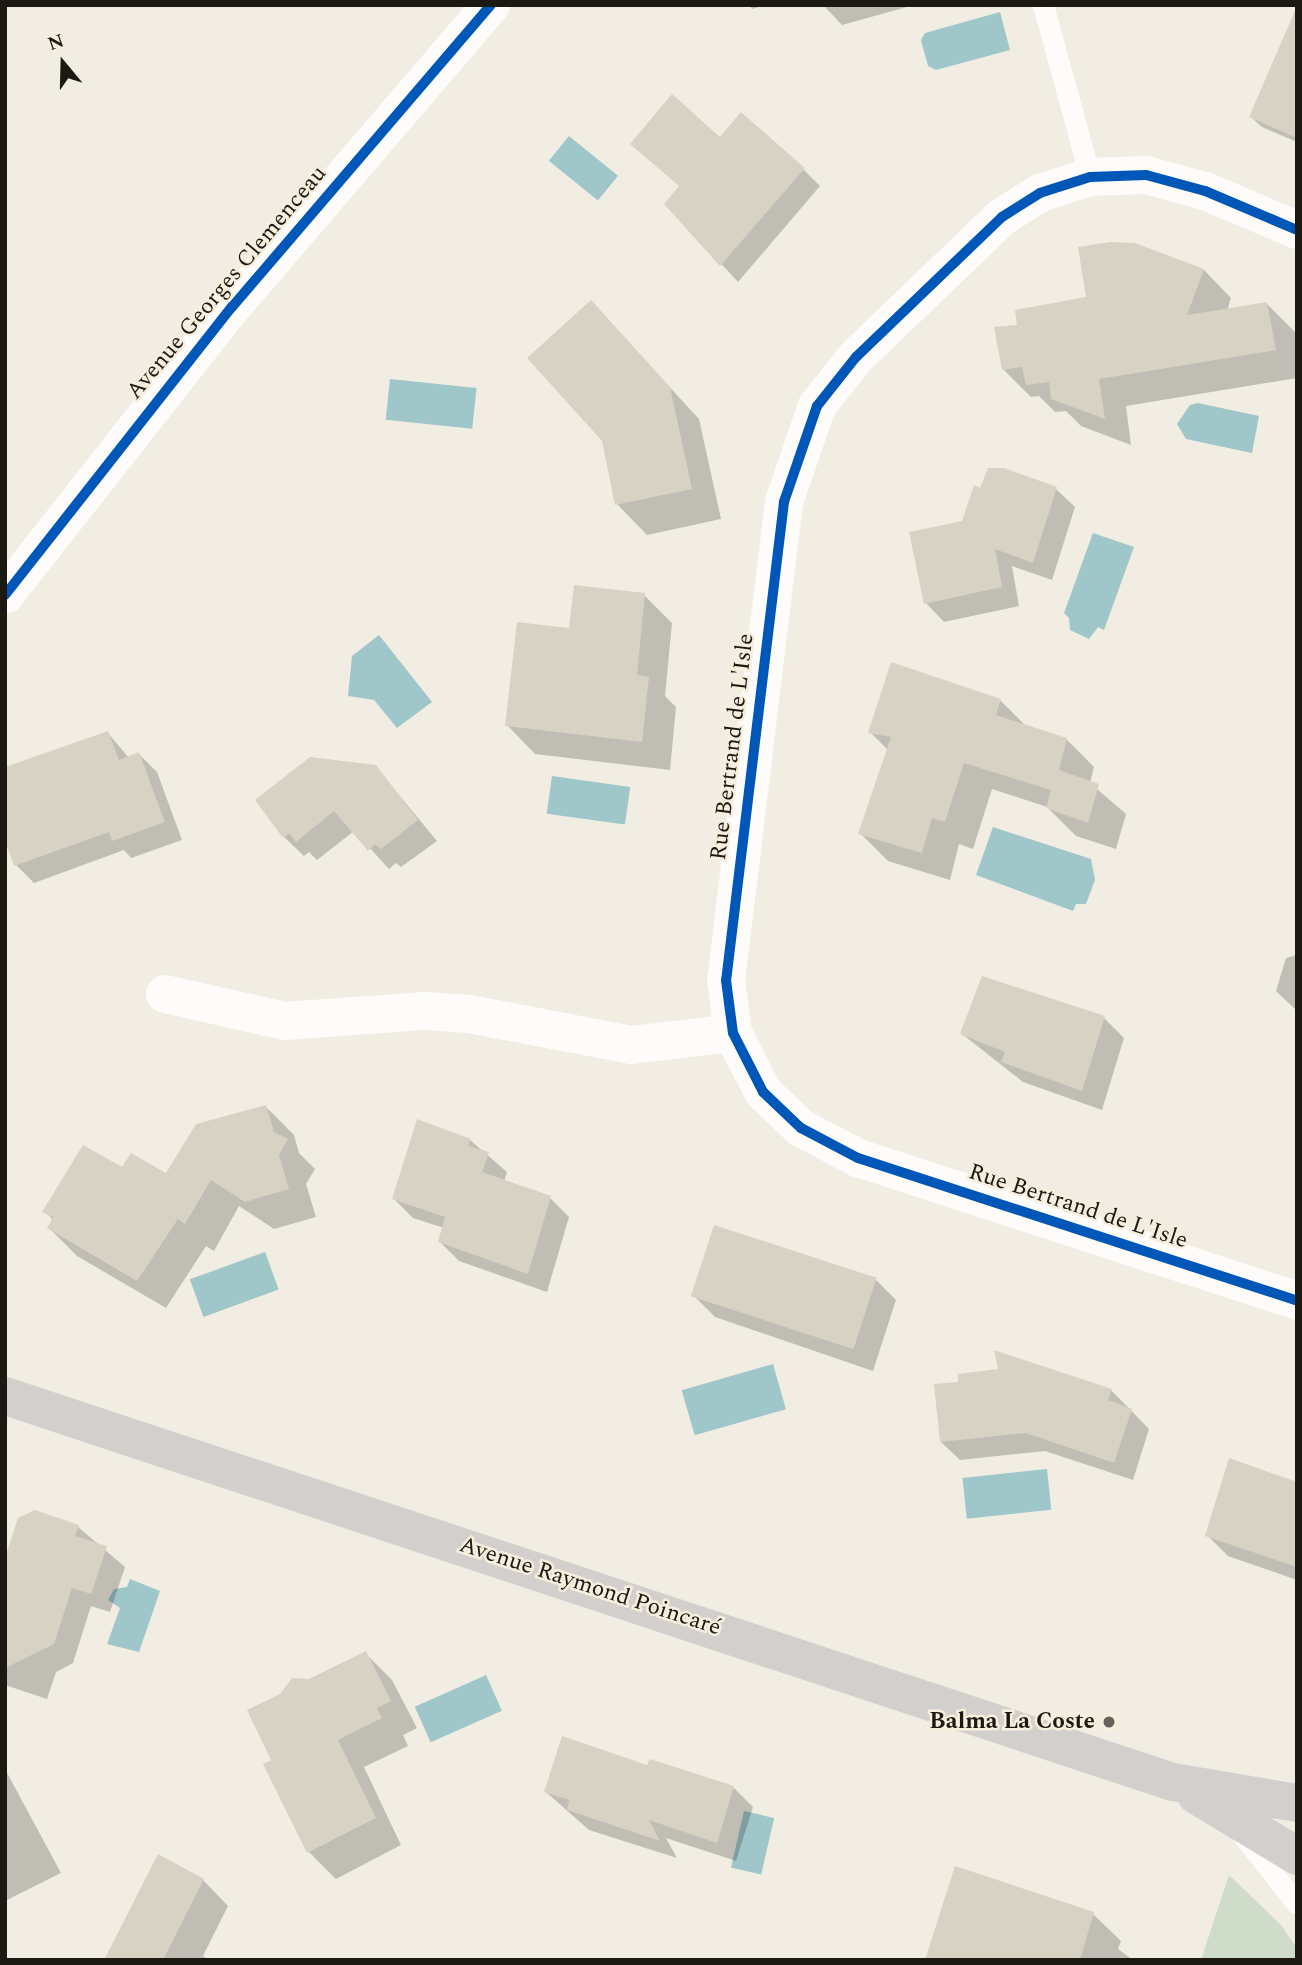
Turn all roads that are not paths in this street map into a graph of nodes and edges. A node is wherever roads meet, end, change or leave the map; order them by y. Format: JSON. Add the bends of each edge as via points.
{"nodes":[{"id":1,"x":491,"y":5,"type":"edge"},
{"id":2,"x":1043,"y":5,"type":"edge"},
{"id":3,"x":1090,"y":177,"type":"junction"},
{"id":4,"x":1297,"y":230,"type":"edge"},
{"id":5,"x":5,"y":595,"type":"edge"},
{"id":6,"x":164,"y":994,"type":"dead end"},
{"id":7,"x":733,"y":1033,"type":"junction"},
{"id":8,"x":1297,"y":1301,"type":"edge"},
{"id":9,"x":5,"y":1396,"type":"edge"},
{"id":10,"x":1173,"y":1782,"type":"junction"},
{"id":11,"x":1297,"y":1803,"type":"edge"},
{"id":12,"x":1225,"y":1812,"type":"junction"},
{"id":13,"x":1297,"y":1856,"type":"edge"},
{"id":14,"x":1297,"y":1904,"type":"edge"}],
"edges":[{"from":1,"to":5,"type":"street","name":"Avenue Georges Clemenceau","via":[[232,307]]},
{"from":2,"to":3,"type":"lane"},
{"from":3,"to":4,"type":"street","name":"Rue Bertrand de L'Isle","via":[[1146,175],[1206,191]]},
{"from":3,"to":7,"type":"street","name":"Rue Bertrand de L'Isle","via":[[1040,193],[1002,217],[856,357],[817,406],[780,526],[726,980]]},
{"from":6,"to":7,"type":"street","via":[[285,1021],[426,1012],[469,1014],[631,1045]]},
{"from":7,"to":8,"type":"street","name":"Rue Bertrand de L'Isle","via":[[763,1092],[800,1128],[858,1158]]},
{"from":9,"to":10,"type":"main road","name":"Avenue Raymond Poincaré"},
{"from":10,"to":11,"type":"main road","name":"Avenue Raymond Poincaré"},
{"from":10,"to":12,"type":"main road","name":"Avenue Raymond Poincaré"},
{"from":12,"to":13,"type":"main road","name":"Avenue Raymond Poincaré"},
{"from":12,"to":14,"type":"lane","name":"Avenue Raymond Poincaré"}]}
